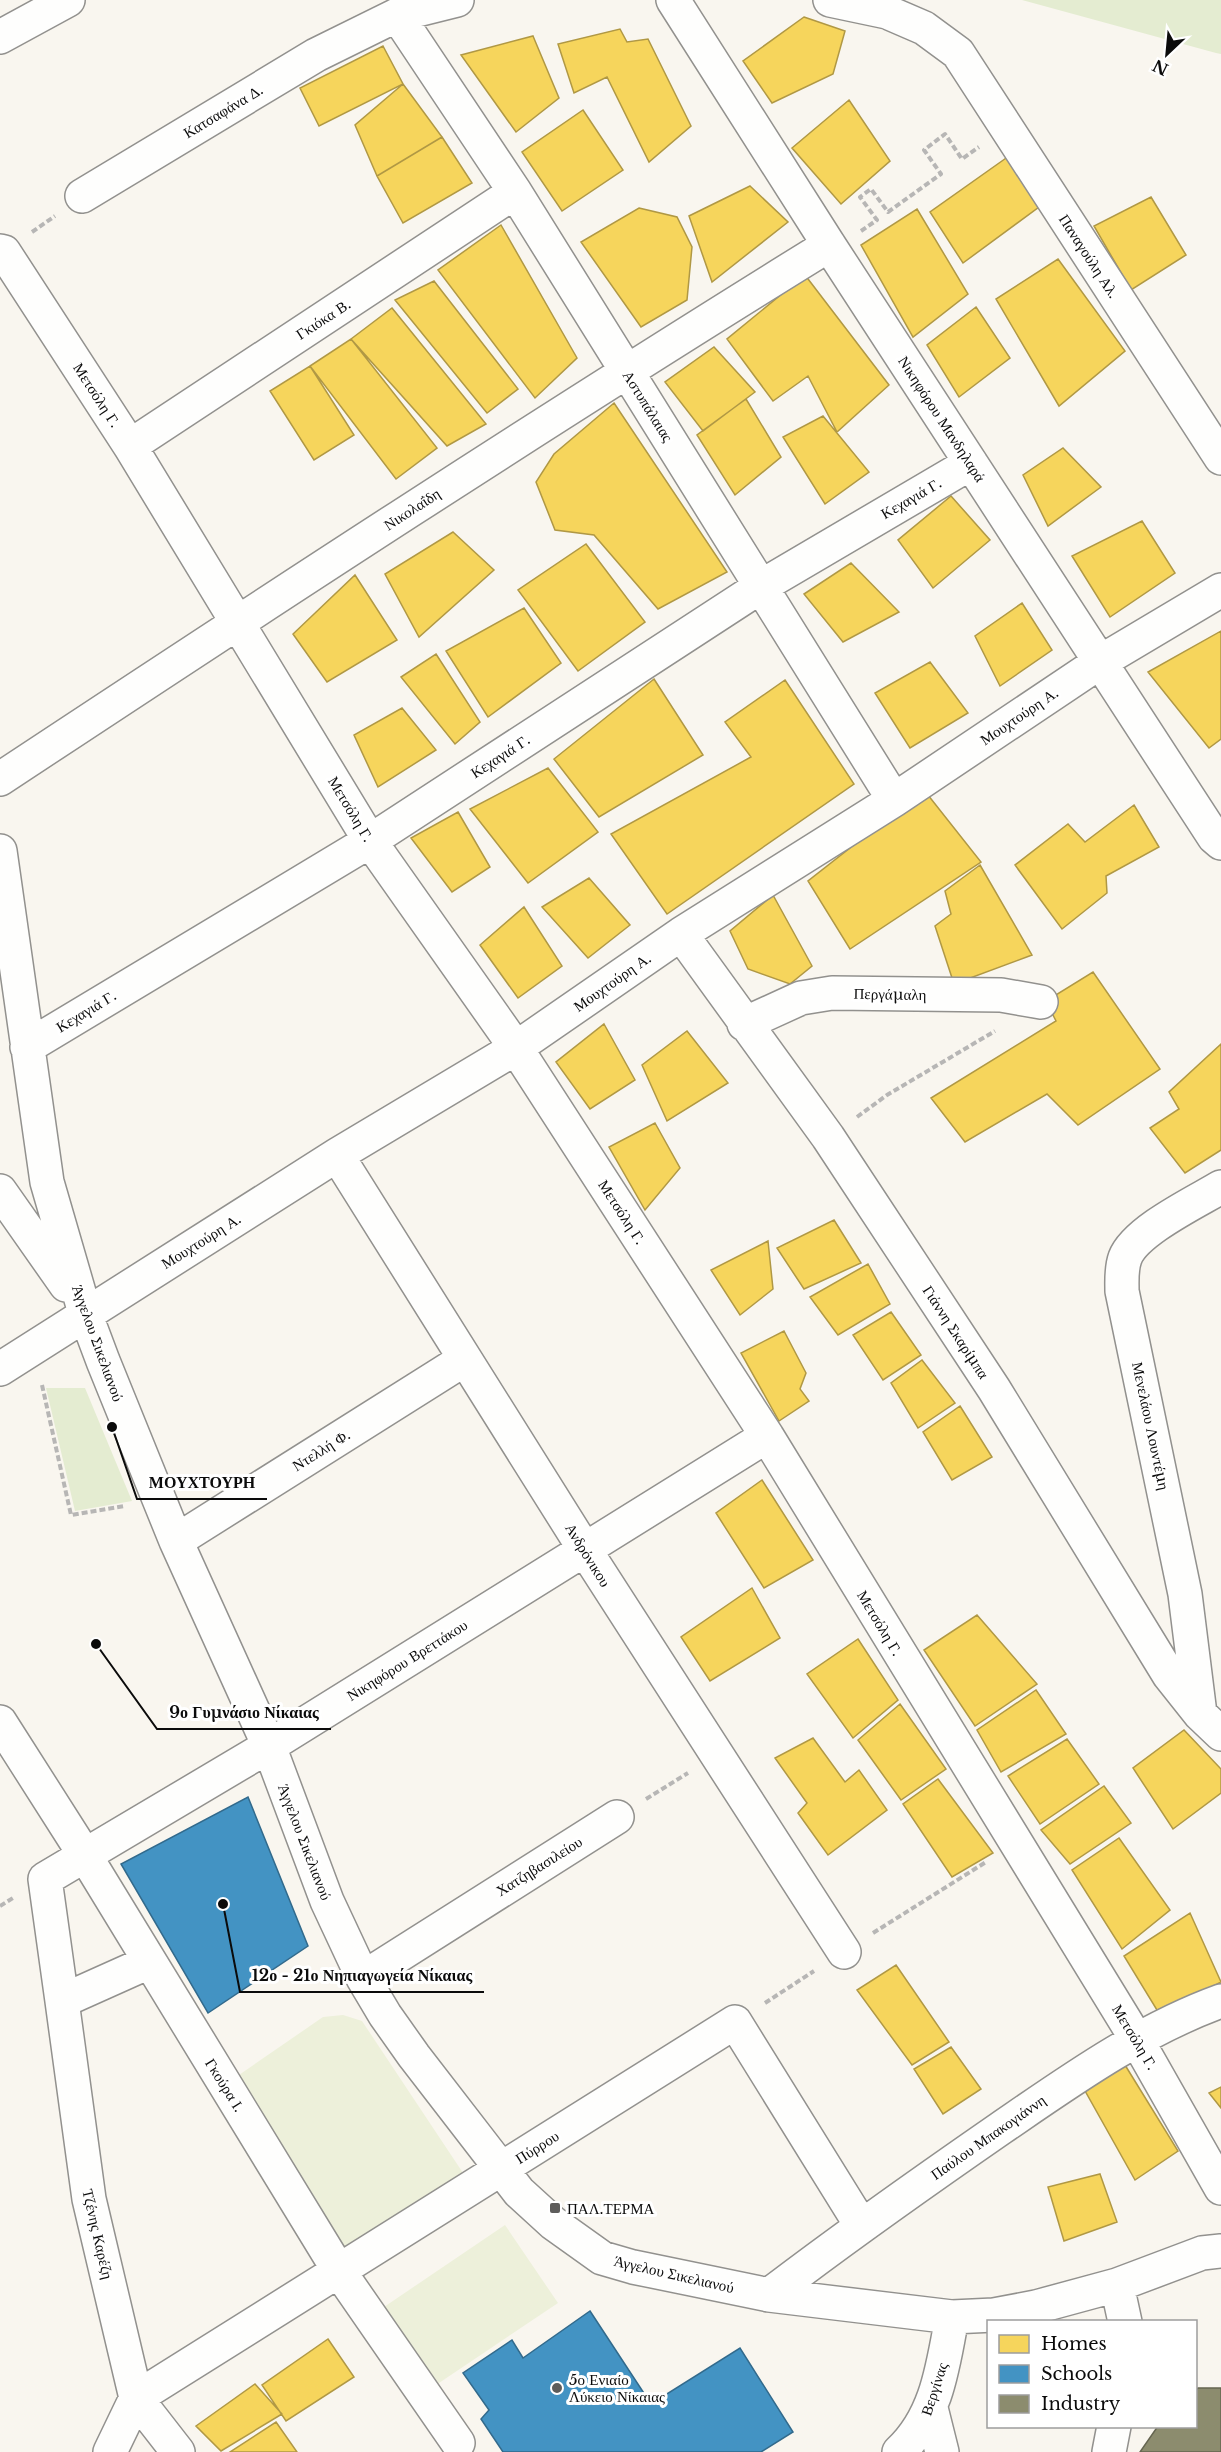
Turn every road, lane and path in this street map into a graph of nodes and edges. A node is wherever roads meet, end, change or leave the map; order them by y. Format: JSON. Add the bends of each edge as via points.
{"nodes":[{"id":1,"x":69,"y":0,"type":"edge"},
{"id":2,"x":457,"y":0,"type":"edge"},
{"id":3,"x":673,"y":0,"type":"edge"},
{"id":4,"x":830,"y":0,"type":"edge"},
{"id":5,"x":397,"y":15,"type":"junction"},
{"id":6,"x":0,"y":37,"type":"edge"},
{"id":7,"x":1006,"y":128,"type":"junction"},
{"id":8,"x":515,"y":192,"type":"junction"},
{"id":9,"x":82,"y":196,"type":"joint"},
{"id":10,"x":824,"y":237,"type":"junction"},
{"id":11,"x":2,"y":251,"type":"edge"},
{"id":12,"x":626,"y":370,"type":"junction"},
{"id":13,"x":130,"y":446,"type":"junction"},
{"id":14,"x":1221,"y":458,"type":"edge"},
{"id":15,"x":971,"y":463,"type":"junction"},
{"id":16,"x":760,"y":587,"type":"junction"},
{"id":17,"x":1221,"y":590,"type":"edge"},
{"id":18,"x":238,"y":622,"type":"junction"},
{"id":19,"x":1100,"y":662,"type":"junction"},
{"id":20,"x":0,"y":780,"type":"edge"},
{"id":21,"x":894,"y":800,"type":"junction"},
{"id":22,"x":1218,"y":840,"type":"edge"},
{"id":23,"x":370,"y":841,"type":"junction"},
{"id":24,"x":0,"y":851,"type":"edge"},
{"id":25,"x":681,"y":934,"type":"junction"},
{"id":26,"x":1041,"y":1002,"type":"dead end"},
{"id":27,"x":744,"y":1024,"type":"junction"},
{"id":28,"x":27,"y":1047,"type":"junction"},
{"id":29,"x":516,"y":1048,"type":"junction"},
{"id":30,"x":965,"y":1051,"type":"dead end"},
{"id":31,"x":887,"y":1095,"type":"dead end"},
{"id":32,"x":337,"y":1155,"type":"junction"},
{"id":33,"x":1221,"y":1187,"type":"edge"},
{"id":34,"x":0,"y":1191,"type":"edge"},
{"id":35,"x":85,"y":1313,"type":"junction"},
{"id":36,"x":33,"y":1346,"type":"junction"},
{"id":37,"x":465,"y":1359,"type":"junction"},
{"id":38,"x":0,"y":1369,"type":"edge"},
{"id":39,"x":766,"y":1436,"type":"junction"},
{"id":40,"x":161,"y":1501,"type":"junction"},
{"id":41,"x":176,"y":1541,"type":"junction"},
{"id":42,"x":585,"y":1550,"type":"junction"},
{"id":43,"x":0,"y":1722,"type":"edge"},
{"id":44,"x":1211,"y":1724,"type":"edge"},
{"id":45,"x":269,"y":1746,"type":"junction"},
{"id":46,"x":716,"y":1755,"type":"junction"},
{"id":47,"x":617,"y":1817,"type":"joint"},
{"id":48,"x":86,"y":1857,"type":"junction"},
{"id":49,"x":45,"y":1879,"type":"joint"},
{"id":50,"x":844,"y":1952,"type":"dead end"},
{"id":51,"x":148,"y":1962,"type":"junction"},
{"id":52,"x":363,"y":1978,"type":"junction"},
{"id":53,"x":62,"y":2001,"type":"junction"},
{"id":54,"x":1221,"y":2001,"type":"edge"},
{"id":55,"x":1137,"y":2040,"type":"junction"},
{"id":56,"x":501,"y":2170,"type":"junction"},
{"id":57,"x":1221,"y":2188,"type":"edge"},
{"id":58,"x":861,"y":2225,"type":"junction"},
{"id":59,"x":1221,"y":2251,"type":"edge"},
{"id":60,"x":339,"y":2271,"type":"junction"},
{"id":61,"x":1117,"y":2285,"type":"junction"},
{"id":62,"x":769,"y":2295,"type":"junction"},
{"id":63,"x":952,"y":2317,"type":"junction"},
{"id":64,"x":1125,"y":2320,"type":"edge"},
{"id":65,"x":136,"y":2398,"type":"junction"},
{"id":66,"x":931,"y":2408,"type":"junction"},
{"id":67,"x":1114,"y":2428,"type":"edge"},
{"id":68,"x":458,"y":2443,"type":"dead end"},
{"id":69,"x":110,"y":2452,"type":"edge"},
{"id":70,"x":178,"y":2452,"type":"edge"},
{"id":71,"x":899,"y":2452,"type":"edge"},
{"id":72,"x":942,"y":2452,"type":"edge"},
{"id":73,"x":1108,"y":2452,"type":"edge"}],
"edges":[{"from":1,"to":6,"type":"street"},
{"from":2,"to":5,"type":"street","name":"Κατσαφάνα Δ."},
{"from":3,"to":10,"type":"street","name":"Νικηφόρου Μανδηλαρά"},
{"from":4,"to":7,"type":"street","name":"Παναγούλη Αλ.","via":[[886,12],[924,28],[958,53]]},
{"from":5,"to":8,"type":"street","name":"Αστυπάλαιας"},
{"from":5,"to":9,"type":"street","name":"Κατσαφάνα Δ.","via":[[316,55]]},
{"from":7,"to":10,"type":"path","via":[[962,159],[945,134],[924,150],[941,174],[888,212],[871,189],[860,197],[877,220],[859,232],[844,210]]},
{"from":7,"to":14,"type":"street","name":"Παναγούλη Αλ."},
{"from":8,"to":12,"type":"street","name":"Αστυπάλαιας"},
{"from":8,"to":13,"type":"street","name":"Γκιόκα Β."},
{"from":9,"to":11,"type":"path"},
{"from":10,"to":12,"type":"street","name":"Νικολαΐδη"},
{"from":10,"to":15,"type":"street","name":"Νικηφόρου Μανδηλαρά"},
{"from":11,"to":13,"type":"street","name":"Μετσόλη Γ."},
{"from":12,"to":16,"type":"street","name":"Αστυπάλαιας"},
{"from":12,"to":18,"type":"street","name":"Νικολαΐδη"},
{"from":13,"to":18,"type":"street","name":"Μετσόλη Γ."},
{"from":15,"to":16,"type":"street","name":"Κεχαγιά Γ."},
{"from":15,"to":19,"type":"street","name":"Νικηφόρου Μανδηλαρά"},
{"from":16,"to":21,"type":"street","name":"Αστυπάλαιας"},
{"from":16,"to":23,"type":"street","name":"Κεχαγιά Γ."},
{"from":17,"to":19,"type":"street","name":"Μουχτούρη Α."},
{"from":18,"to":20,"type":"street","name":"Νικολαΐδη"},
{"from":18,"to":23,"type":"street","name":"Μετσόλη Γ."},
{"from":19,"to":21,"type":"street","name":"Μουχτούρη Α."},
{"from":19,"to":22,"type":"street","name":"Νικηφόρου Μανδηλαρά"},
{"from":21,"to":25,"type":"street","name":"Μουχτούρη Α."},
{"from":23,"to":28,"type":"street","name":"Κεχαγιά Γ."},
{"from":23,"to":29,"type":"street","name":"Μετσόλη Γ."},
{"from":24,"to":28,"type":"street","name":"Άγγελου Σικελιανού"},
{"from":25,"to":27,"type":"street","name":"Γιάννη Σκαρίμπα"},
{"from":25,"to":29,"type":"street","name":"Μουχτούρη Α."},
{"from":26,"to":27,"type":"street","name":"Περγάμαλη","via":[[1001,995],[832,993],[801,998]]},
{"from":27,"to":44,"type":"street","name":"Γιάννη Σκαρίμπα","via":[[834,1147],[994,1389],[1169,1675]]},
{"from":28,"to":35,"type":"street","name":"Άγγελου Σικελιανού","via":[[47,1182]]},
{"from":29,"to":32,"type":"street","name":"Μουχτούρη Α."},
{"from":29,"to":39,"type":"street","name":"Μετσόλη Γ."},
{"from":30,"to":31,"type":"path"},
{"from":32,"to":35,"type":"street","name":"Μουχτούρη Α."},
{"from":32,"to":37,"type":"street","name":"Ανδρόνικου"},
{"from":33,"to":44,"type":"street","name":"Μενελάου Λουντέμη","via":[[1140,1237],[1125,1257],[1122,1274],[1122,1291]]},
{"from":34,"to":35,"type":"street"},
{"from":35,"to":36,"type":"street","name":"Μουχτούρη Α."},
{"from":35,"to":40,"type":"street","name":"Άγγελου Σικελιανού"},
{"from":36,"to":38,"type":"street","name":"Μουχτούρη Α."},
{"from":36,"to":40,"type":"path","via":[[71,1515]]},
{"from":37,"to":41,"type":"street","name":"Ντελλή Φ."},
{"from":37,"to":42,"type":"street","name":"Ανδρόνικου"},
{"from":39,"to":42,"type":"street","name":"Νικηφόρου Βρεττάκου"},
{"from":39,"to":55,"type":"street","name":"Μετσόλη Γ."},
{"from":40,"to":41,"type":"street","name":"Άγγελου Σικελιανού"},
{"from":41,"to":45,"type":"street","name":"Άγγελου Σικελιανού"},
{"from":42,"to":45,"type":"street","name":"Νικηφόρου Βρεττάκου"},
{"from":42,"to":46,"type":"street","name":"Ανδρόνικου"},
{"from":43,"to":48,"type":"street","name":"Γκούρα Ι."},
{"from":45,"to":48,"type":"street","name":"Νικηφόρου Βρεττάκου"},
{"from":45,"to":52,"type":"street","name":"Άγγελου Σικελιανού","via":[[327,1901]]},
{"from":46,"to":47,"type":"path"},
{"from":46,"to":50,"type":"street","name":"Ανδρόνικου"},
{"from":47,"to":52,"type":"street","name":"Χατζηβασιλείου"},
{"from":48,"to":49,"type":"street","name":"Νικηφόρου Βρεττάκου"},
{"from":48,"to":51,"type":"street","name":"Γκούρα Ι."},
{"from":49,"to":53,"type":"street","name":"Τζένης Καρέζη"},
{"from":51,"to":53,"type":"street"},
{"from":51,"to":60,"type":"street","name":"Γκούρα Ι."},
{"from":52,"to":56,"type":"street","name":"Άγγελου Σικελιανού","via":[[397,2031]]},
{"from":53,"to":65,"type":"street","name":"Τζένης Καρέζη","via":[[88,2199]]},
{"from":54,"to":55,"type":"street","name":"Παύλου Μπακογιάννη"},
{"from":55,"to":57,"type":"street","name":"Μετσόλη Γ."},
{"from":55,"to":58,"type":"street","name":"Παύλου Μπακογιάννη","via":[[1076,2077]]},
{"from":56,"to":58,"type":"street","name":"Πύρρου","via":[[735,2022]]},
{"from":56,"to":60,"type":"street","name":"Πύρρου"},
{"from":56,"to":62,"type":"street","name":"Άγγελου Σικελιανού","via":[[519,2193],[553,2223],[602,2258]]},
{"from":58,"to":62,"type":"street","name":"Παύλου Μπακογιάννη"},
{"from":59,"to":61,"type":"street","name":"Άγγελου Σικελιανού","via":[[1202,2253]]},
{"from":60,"to":65,"type":"street","name":"Πύρρου"},
{"from":60,"to":68,"type":"street","name":"Γκούρα Ι."},
{"from":61,"to":63,"type":"street","name":"Άγγελου Σικελιανού","via":[[1036,2307]]},
{"from":61,"to":64,"type":"street"},
{"from":62,"to":63,"type":"street","name":"Άγγελου Σικελιανού"},
{"from":63,"to":66,"type":"street","name":"Βεργίνας"},
{"from":65,"to":69,"type":"street"},
{"from":65,"to":70,"type":"street","name":"Τζένης Καρέζη"},
{"from":66,"to":71,"type":"street","name":"Βεργίνας","via":[[913,2440]]},
{"from":66,"to":72,"type":"street"},
{"from":67,"to":73,"type":"street"}]}
